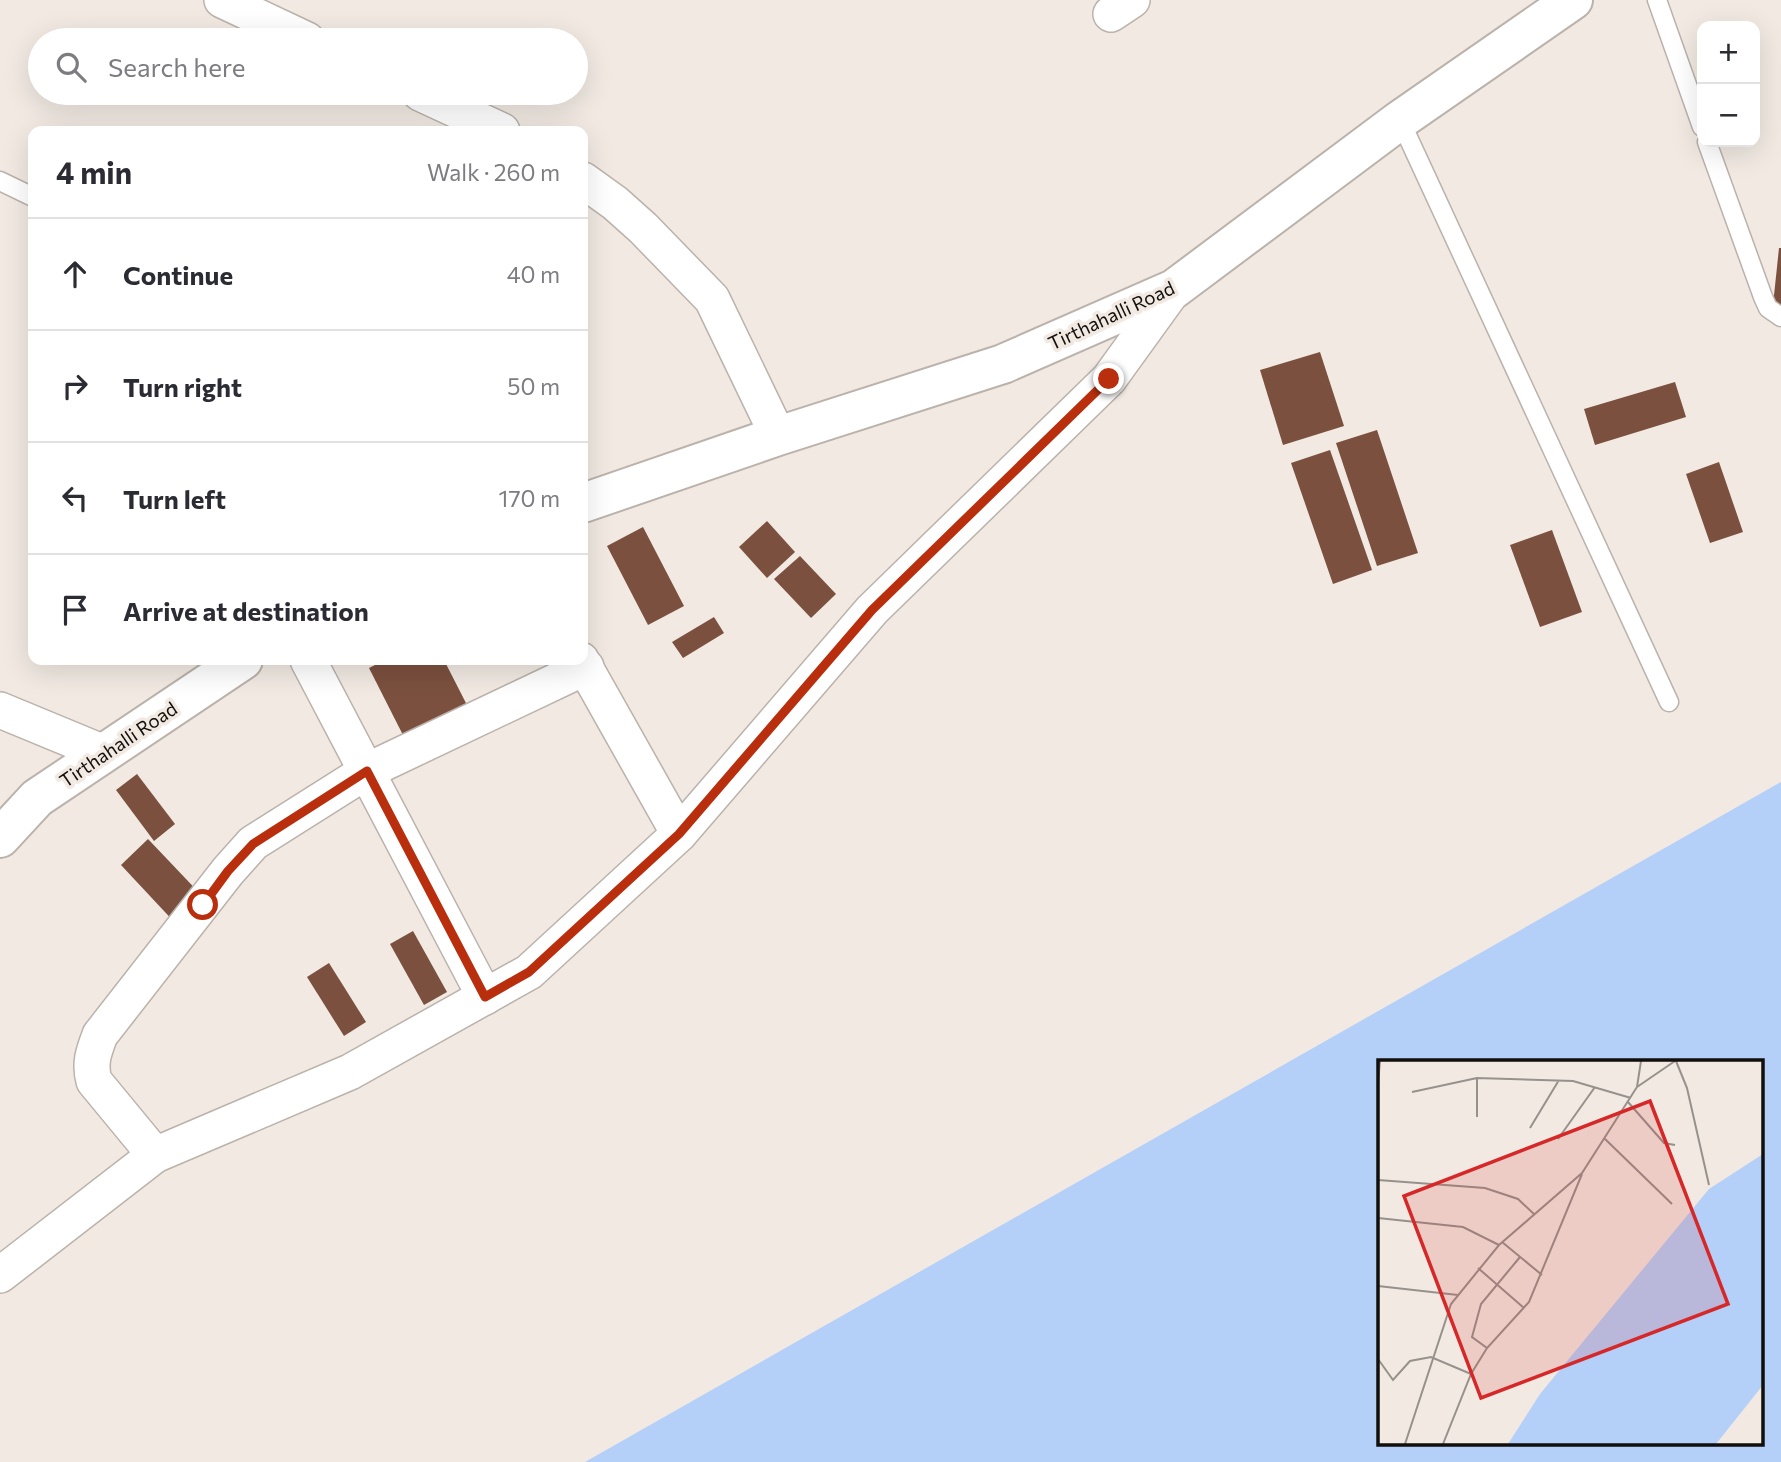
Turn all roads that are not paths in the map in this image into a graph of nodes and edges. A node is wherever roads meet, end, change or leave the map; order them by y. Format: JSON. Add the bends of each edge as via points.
{"nodes":[{"id":1,"x":222,"y":0,"type":"edge"},
{"id":2,"x":1573,"y":0,"type":"edge"},
{"id":3,"x":1657,"y":0,"type":"edge"},
{"id":4,"x":282,"y":28,"type":"edge"},
{"id":5,"x":446,"y":105,"type":"edge"},
{"id":6,"x":1697,"y":113,"type":"edge"},
{"id":7,"x":1400,"y":120,"type":"junction"},
{"id":8,"x":491,"y":126,"type":"edge"},
{"id":9,"x":1709,"y":147,"type":"edge"},
{"id":10,"x":0,"y":181,"type":"edge"},
{"id":11,"x":588,"y":184,"type":"edge"},
{"id":12,"x":28,"y":195,"type":"edge"},
{"id":13,"x":1174,"y":289,"type":"junction"},
{"id":14,"x":1781,"y":317,"type":"edge"},
{"id":15,"x":778,"y":436,"type":"junction"},
{"id":16,"x":588,"y":501,"type":"edge"},
{"id":17,"x":236,"y":665,"type":"edge"},
{"id":18,"x":311,"y":665,"type":"edge"},
{"id":19,"x":582,"y":665,"type":"edge"},
{"id":20,"x":585,"y":665,"type":"edge"},
{"id":21,"x":1669,"y":702,"type":"dead end"},
{"id":22,"x":0,"y":710,"type":"edge"},
{"id":23,"x":104,"y":753,"type":"junction"},
{"id":24,"x":367,"y":771,"type":"junction"},
{"id":25,"x":679,"y":834,"type":"junction"},
{"id":26,"x":0,"y":838,"type":"edge"},
{"id":27,"x":485,"y":997,"type":"junction"},
{"id":28,"x":155,"y":1155,"type":"junction"},
{"id":29,"x":0,"y":1275,"type":"edge"}],
"edges":[{"from":1,"to":4,"type":"street"},
{"from":2,"to":7,"type":"highway","name":"Tirthahalli Road"},
{"from":3,"to":6,"type":"lane"},
{"from":5,"to":8,"type":"street"},
{"from":7,"to":13,"type":"highway","name":"Tirthahalli Road"},
{"from":7,"to":21,"type":"lane"},
{"from":9,"to":14,"type":"lane","via":[[1763,297],[1768,308]]},
{"from":10,"to":12,"type":"lane"},
{"from":11,"to":15,"type":"street","via":[[643,228],[712,299]]},
{"from":13,"to":15,"type":"highway","name":"Tirthahalli Road","via":[[1003,364]]},
{"from":13,"to":25,"type":"street","via":[[1109,379],[872,610]]},
{"from":15,"to":16,"type":"highway","name":"Tirthahalli Road"},
{"from":17,"to":23,"type":"highway","name":"Tirthahalli Road"},
{"from":18,"to":24,"type":"street"},
{"from":19,"to":24,"type":"street"},
{"from":20,"to":25,"type":"street"},
{"from":22,"to":23,"type":"street"},
{"from":23,"to":26,"type":"highway","name":"Tirthahalli Road","via":[[37,798]]},
{"from":24,"to":27,"type":"street"},
{"from":24,"to":28,"type":"street","via":[[253,844],[100,1035],[92,1055],[93,1081]]},
{"from":25,"to":27,"type":"street","via":[[529,972]]},
{"from":27,"to":28,"type":"street","via":[[350,1072]]},
{"from":28,"to":29,"type":"street"}]}
